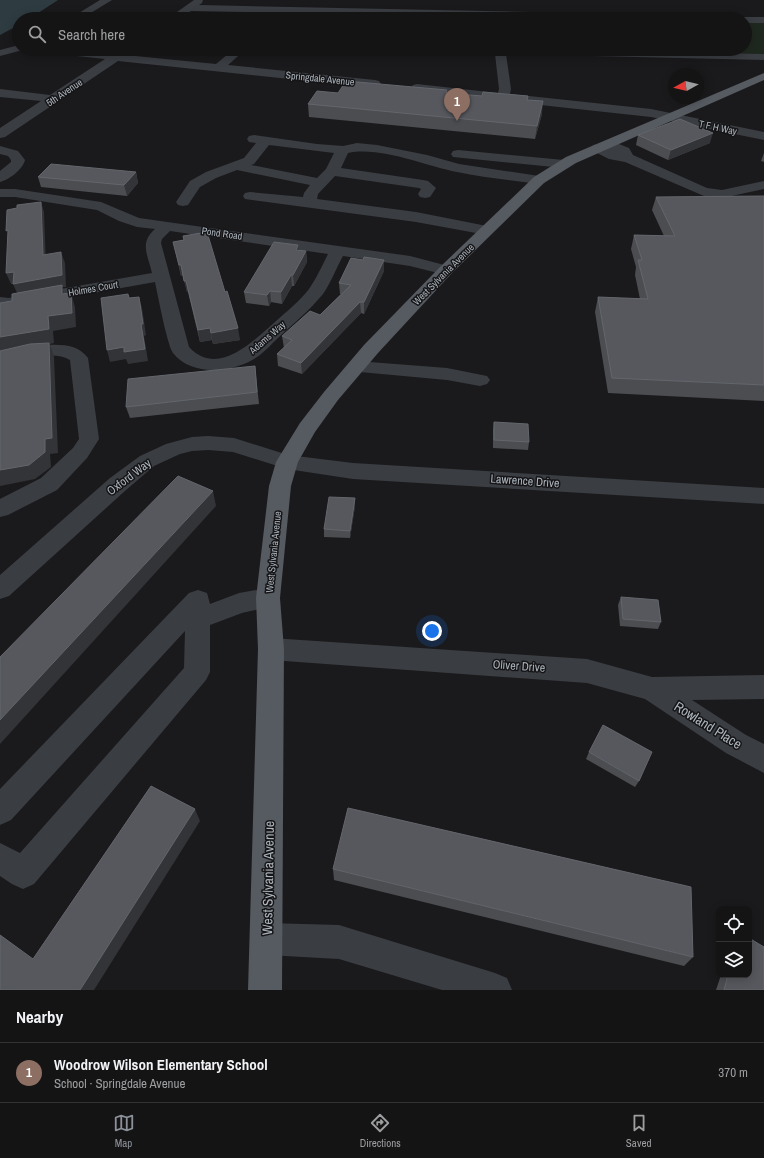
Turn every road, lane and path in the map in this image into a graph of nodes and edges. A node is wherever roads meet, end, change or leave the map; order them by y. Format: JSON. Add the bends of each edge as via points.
{"nodes":[{"id":1,"x":107,"y":0,"type":"edge"},
{"id":2,"x":200,"y":0,"type":"edge"},
{"id":3,"x":188,"y":8,"type":"junction"},
{"id":4,"x":289,"y":10,"type":"junction"},
{"id":5,"x":86,"y":12,"type":"edge"},
{"id":6,"x":182,"y":12,"type":"edge"},
{"id":7,"x":287,"y":12,"type":"edge"},
{"id":8,"x":349,"y":12,"type":"edge"},
{"id":9,"x":752,"y":20,"type":"edge"},
{"id":10,"x":764,"y":20,"type":"edge"},
{"id":11,"x":0,"y":45,"type":"edge"},
{"id":12,"x":12,"y":46,"type":"edge"},
{"id":13,"x":12,"y":49,"type":"edge"},
{"id":14,"x":0,"y":53,"type":"edge"},
{"id":15,"x":106,"y":56,"type":"edge"},
{"id":16,"x":233,"y":56,"type":"edge"},
{"id":17,"x":501,"y":56,"type":"edge"},
{"id":18,"x":726,"y":56,"type":"edge"},
{"id":19,"x":116,"y":57,"type":"junction"},
{"id":20,"x":764,"y":57,"type":"edge"},
{"id":21,"x":218,"y":68,"type":"junction"},
{"id":22,"x":761,"y":78,"type":"edge"},
{"id":23,"x":384,"y":85,"type":"edge"},
{"id":24,"x":407,"y":88,"type":"edge"},
{"id":25,"x":0,"y":93,"type":"edge"},
{"id":26,"x":503,"y":97,"type":"junction"},
{"id":27,"x":52,"y":99,"type":"junction"},
{"id":28,"x":672,"y":116,"type":"junction"},
{"id":29,"x":0,"y":134,"type":"edge"},
{"id":30,"x":764,"y":136,"type":"edge"},
{"id":31,"x":603,"y":146,"type":"junction"},
{"id":32,"x":0,"y":150,"type":"edge"},
{"id":33,"x":343,"y":150,"type":"junction"},
{"id":34,"x":427,"y":159,"type":"junction"},
{"id":35,"x":564,"y":164,"type":"junction"},
{"id":36,"x":238,"y":166,"type":"junction"},
{"id":37,"x":332,"y":171,"type":"junction"},
{"id":38,"x":0,"y":178,"type":"edge"},
{"id":39,"x":539,"y":180,"type":"junction"},
{"id":40,"x":321,"y":183,"type":"junction"},
{"id":41,"x":764,"y":185,"type":"edge"},
{"id":42,"x":0,"y":194,"type":"edge"},
{"id":43,"x":425,"y":194,"type":"dead end"},
{"id":44,"x":250,"y":196,"type":"dead end"},
{"id":45,"x":183,"y":202,"type":"dead end"},
{"id":46,"x":309,"y":202,"type":"junction"},
{"id":47,"x":167,"y":226,"type":"junction"},
{"id":48,"x":487,"y":230,"type":"junction"},
{"id":49,"x":338,"y":250,"type":"junction"},
{"id":50,"x":446,"y":270,"type":"junction"},
{"id":51,"x":161,"y":276,"type":"junction"},
{"id":52,"x":0,"y":302,"type":"edge"},
{"id":53,"x":0,"y":360,"type":"edge"},
{"id":54,"x":356,"y":367,"type":"junction"},
{"id":55,"x":480,"y":380,"type":"dead end"},
{"id":56,"x":287,"y":462,"type":"junction"},
{"id":57,"x":764,"y":496,"type":"edge"},
{"id":58,"x":0,"y":509,"type":"edge"},
{"id":59,"x":0,"y":589,"type":"edge"},
{"id":60,"x":268,"y":598,"type":"junction"},
{"id":61,"x":199,"y":619,"type":"junction"},
{"id":62,"x":271,"y":649,"type":"junction"},
{"id":63,"x":764,"y":687,"type":"edge"},
{"id":64,"x":652,"y":689,"type":"junction"},
{"id":65,"x":764,"y":759,"type":"edge"},
{"id":66,"x":0,"y":810,"type":"edge"},
{"id":67,"x":0,"y":858,"type":"edge"},
{"id":68,"x":266,"y":939,"type":"junction"},
{"id":69,"x":266,"y":990,"type":"edge"},
{"id":70,"x":495,"y":990,"type":"edge"}],
"edges":[{"from":1,"to":5,"type":"street"},
{"from":2,"to":3,"type":"street"},
{"from":3,"to":4,"type":"street"},
{"from":3,"to":6,"type":"street"},
{"from":4,"to":7,"type":"street"},
{"from":4,"to":8,"type":"street"},
{"from":9,"to":10,"type":"street"},
{"from":11,"to":12,"type":"street"},
{"from":13,"to":14,"type":"street"},
{"from":15,"to":19,"type":"street","name":"Springdale Avenue"},
{"from":16,"to":21,"type":"street"},
{"from":17,"to":26,"type":"street"},
{"from":18,"to":20,"type":"street"},
{"from":19,"to":21,"type":"street","name":"Springdale Avenue"},
{"from":19,"to":27,"type":"street","name":"5th Avenue"},
{"from":21,"to":23,"type":"street","name":"Springdale Avenue"},
{"from":22,"to":28,"type":"main road","name":"West Sylvania Avenue"},
{"from":24,"to":26,"type":"street"},
{"from":25,"to":27,"type":"street"},
{"from":26,"to":28,"type":"street"},
{"from":27,"to":29,"type":"street","name":"5th Avenue"},
{"from":28,"to":30,"type":"street","name":"T F H Way"},
{"from":28,"to":31,"type":"main road","name":"West Sylvania Avenue"},
{"from":31,"to":35,"type":"main road","name":"West Sylvania Avenue"},
{"from":31,"to":41,"type":"street","via":[[624,151],[628,158],[704,192],[722,194]]},
{"from":32,"to":38,"type":"street","via":[[11,152],[18,160],[17,164]]},
{"from":33,"to":34,"type":"street","via":[[377,149]]},
{"from":33,"to":36,"type":"street","via":[[260,140],[249,161]]},
{"from":33,"to":37,"type":"street"},
{"from":34,"to":35,"type":"street","via":[[457,154]]},
{"from":34,"to":39,"type":"street","via":[[457,168]]},
{"from":35,"to":39,"type":"main road","name":"West Sylvania Avenue"},
{"from":36,"to":40,"type":"street"},
{"from":36,"to":45,"type":"street","via":[[211,175],[195,184]]},
{"from":37,"to":40,"type":"street"},
{"from":37,"to":43,"type":"street","via":[[423,184],[429,188]]},
{"from":39,"to":48,"type":"main road","name":"West Sylvania Avenue"},
{"from":40,"to":46,"type":"street","via":[[311,193]]},
{"from":42,"to":47,"type":"street","name":"Pond Road","via":[[15,193],[101,206],[131,221]]},
{"from":44,"to":46,"type":"street"},
{"from":46,"to":48,"type":"street"},
{"from":47,"to":49,"type":"street","name":"Pond Road"},
{"from":47,"to":51,"type":"street","name":"Adams Way","via":[[154,238],[153,243]]},
{"from":48,"to":50,"type":"main road","name":"West Sylvania Avenue"},
{"from":49,"to":50,"type":"street","name":"Pond Road","via":[[410,261]]},
{"from":49,"to":51,"type":"street","name":"Adams Way","via":[[317,290],[307,302],[251,353],[217,364],[193,361],[180,349]]},
{"from":50,"to":54,"type":"main road","name":"West Sylvania Avenue"},
{"from":51,"to":52,"type":"street","name":"Holmes Court"},
{"from":53,"to":58,"type":"street","via":[[62,350],[79,358],[89,439],[80,453],[49,484]]},
{"from":54,"to":55,"type":"street","via":[[448,374]]},
{"from":54,"to":56,"type":"main road","name":"West Sylvania Avenue","via":[[307,428]]},
{"from":56,"to":57,"type":"street","name":"Lawrence Drive","via":[[353,470]]},
{"from":56,"to":59,"type":"street","name":"Oxford Way","via":[[234,444],[192,444],[173,449],[147,461],[118,484]]},
{"from":56,"to":60,"type":"main road","name":"West Sylvania Avenue","via":[[280,486]]},
{"from":60,"to":61,"type":"street","name":"West Sylvania Avenue","via":[[239,602]]},
{"from":60,"to":62,"type":"main road","name":"West Sylvania Avenue"},
{"from":61,"to":66,"type":"street","via":[[198,600]]},
{"from":61,"to":67,"type":"street","via":[[197,672],[23,873]]},
{"from":62,"to":64,"type":"street","name":"Oliver Drive","via":[[587,671]]},
{"from":62,"to":68,"type":"main road","name":"West Sylvania Avenue"},
{"from":63,"to":64,"type":"street","name":"Oliver Drive"},
{"from":64,"to":65,"type":"street","name":"Rowland Place","via":[[736,744]]},
{"from":68,"to":69,"type":"main road","name":"West Sylvania Avenue"},
{"from":68,"to":70,"type":"street","via":[[339,942]]}]}
